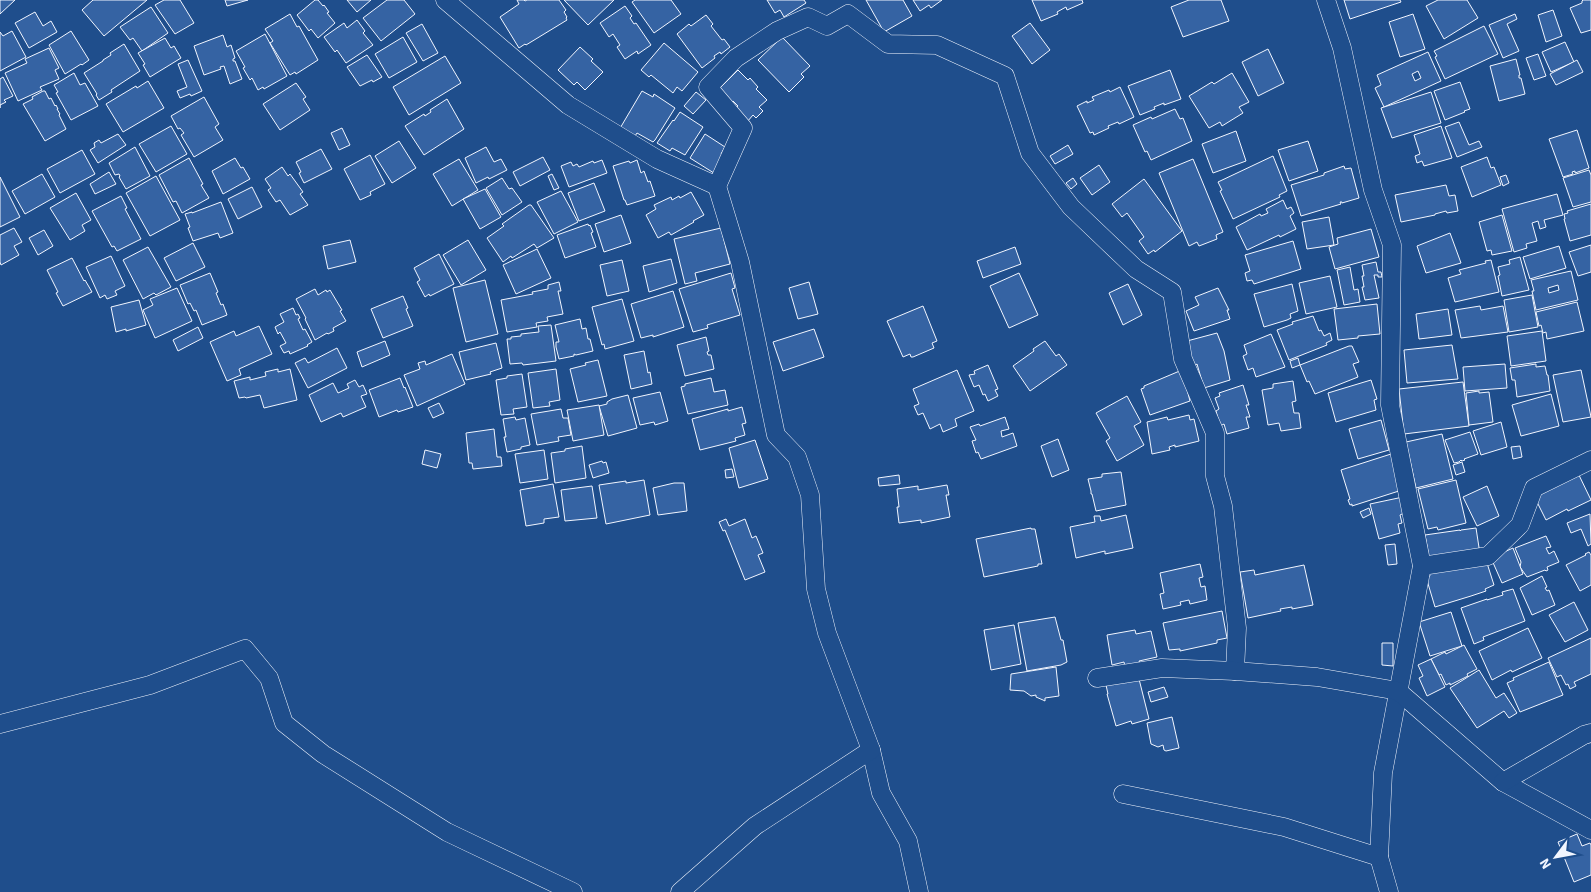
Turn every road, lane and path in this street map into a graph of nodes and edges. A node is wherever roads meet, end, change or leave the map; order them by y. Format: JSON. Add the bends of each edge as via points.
{"nodes":[{"id":1,"x":445,"y":0,"type":"edge"},
{"id":2,"x":1326,"y":0,"type":"edge"},
{"id":3,"x":716,"y":186,"type":"junction"},
{"id":4,"x":1591,"y":460,"type":"edge"},
{"id":5,"x":1422,"y":566,"type":"junction"},
{"id":6,"x":1235,"y":671,"type":"junction"},
{"id":7,"x":1098,"y":678,"type":"dead end"},
{"id":8,"x":1398,"y":691,"type":"junction"},
{"id":9,"x":0,"y":724,"type":"edge"},
{"id":10,"x":1591,"y":733,"type":"edge"},
{"id":11,"x":871,"y":750,"type":"junction"},
{"id":12,"x":1503,"y":782,"type":"junction"},
{"id":13,"x":1123,"y":794,"type":"dead end"},
{"id":14,"x":1591,"y":830,"type":"edge"},
{"id":15,"x":1379,"y":857,"type":"junction"},
{"id":16,"x":573,"y":892,"type":"edge"},
{"id":17,"x":680,"y":892,"type":"edge"},
{"id":18,"x":919,"y":892,"type":"edge"},
{"id":19,"x":1389,"y":892,"type":"edge"}],
"edges":[{"from":1,"to":3,"type":"street","via":[[568,105],[657,158]]},
{"from":2,"to":5,"type":"street","via":[[1342,48],[1373,190],[1392,244],[1390,405]]},
{"from":3,"to":6,"type":"street","via":[[743,128],[708,86],[736,58],[808,17],[827,26],[848,14],[888,44],[937,45],[1005,76],[1030,153],[1071,207],[1136,269],[1172,292],[1183,359],[1215,433],[1215,476],[1223,506],[1238,628]]},
{"from":3,"to":11,"type":"street","via":[[740,262],[776,435],[798,457],[810,495],[816,589],[827,633]]},
{"from":4,"to":5,"type":"street","via":[[1534,488],[1520,525],[1488,556]]},
{"from":5,"to":8,"type":"street"},
{"from":6,"to":7,"type":"street","via":[[1162,668]]},
{"from":6,"to":8,"type":"street","via":[[1317,677]]},
{"from":8,"to":12,"type":"street"},
{"from":8,"to":15,"type":"street","via":[[1383,773]]},
{"from":9,"to":16,"type":"street","via":[[150,685],[245,649],[269,678],[284,723],[323,754],[447,832]]},
{"from":10,"to":12,"type":"street"},
{"from":11,"to":17,"type":"street","via":[[755,826]]},
{"from":11,"to":18,"type":"street","via":[[881,793],[908,841]]},
{"from":12,"to":14,"type":"street"},
{"from":13,"to":15,"type":"street","via":[[1284,827]]},
{"from":15,"to":19,"type":"street"}]}
